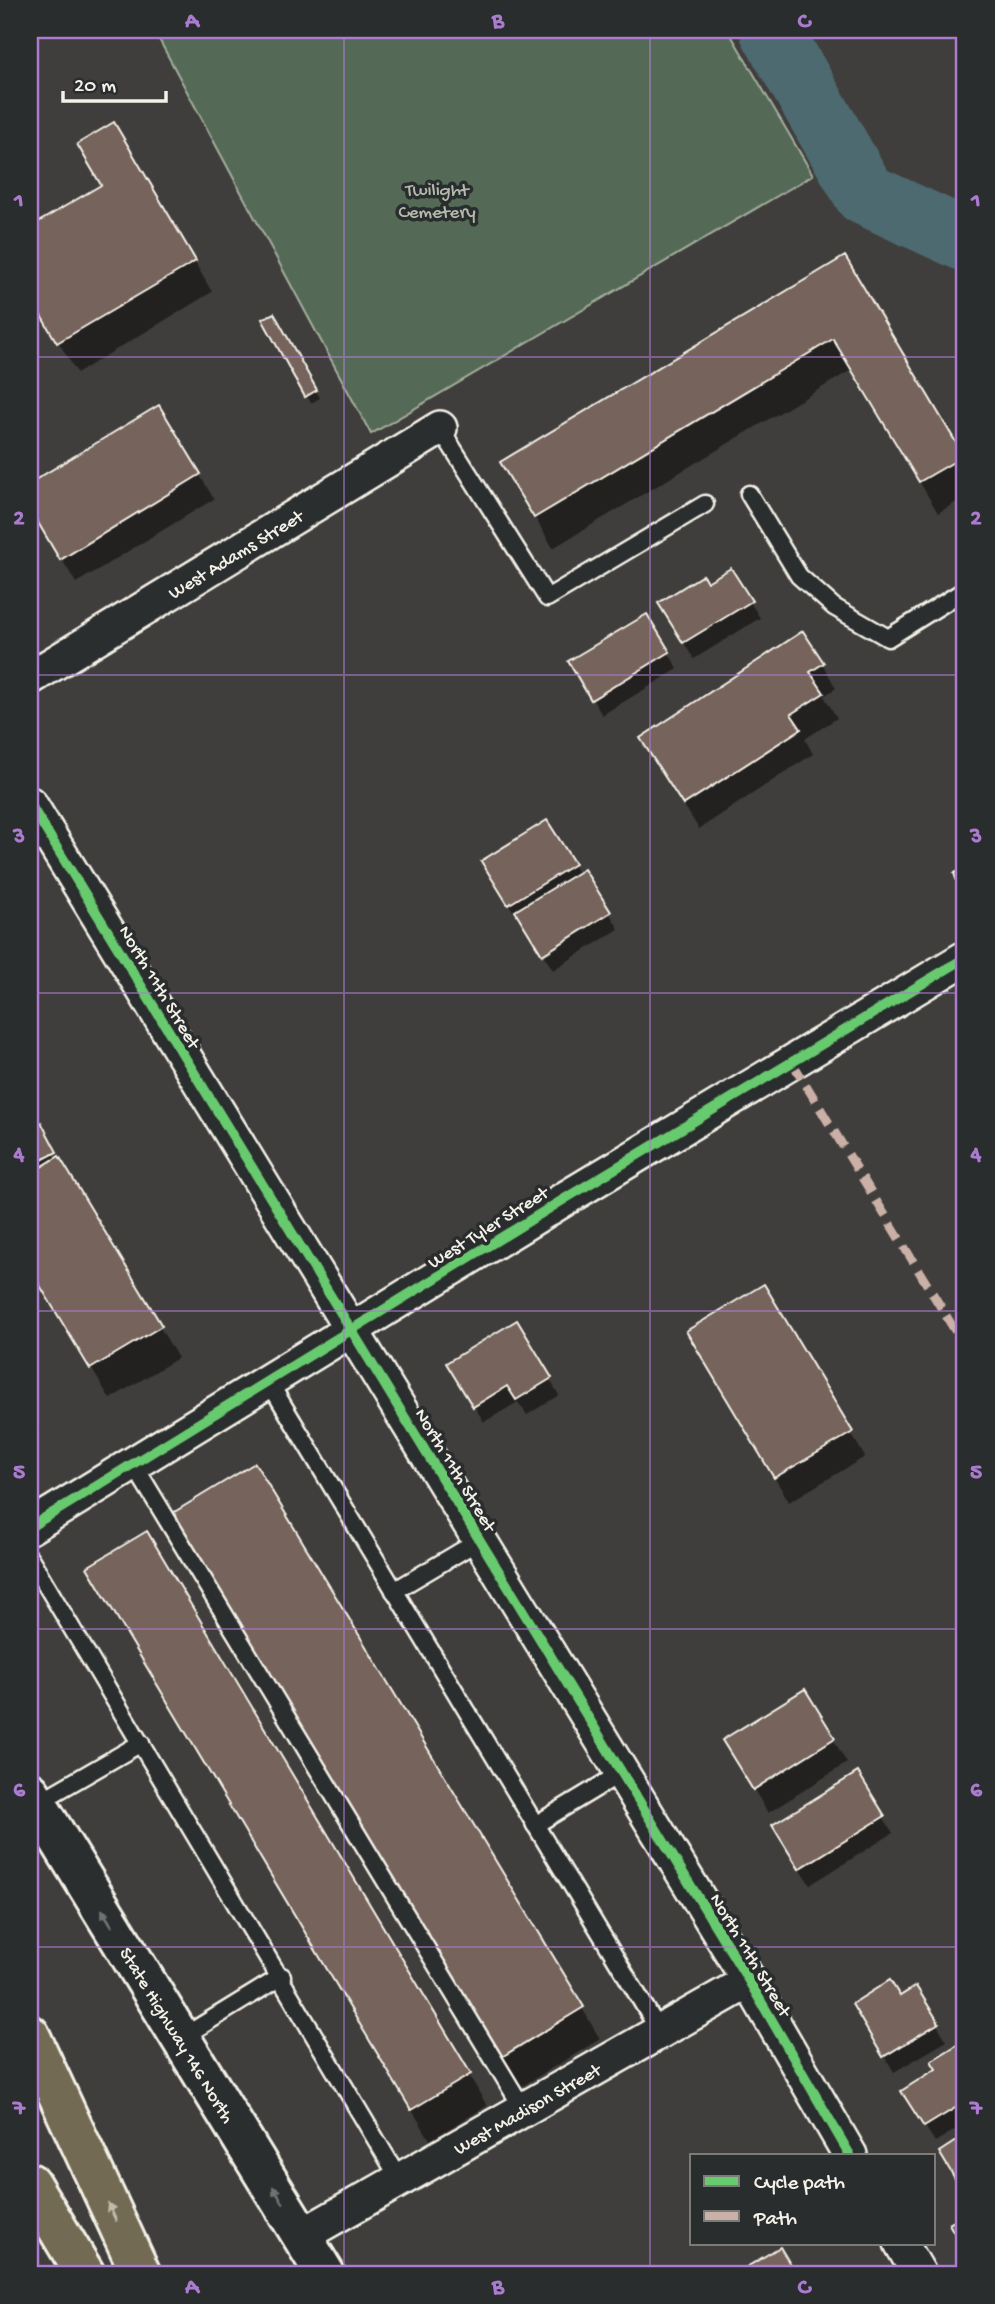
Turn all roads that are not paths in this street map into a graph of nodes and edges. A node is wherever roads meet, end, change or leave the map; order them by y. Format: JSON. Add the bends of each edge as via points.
{"nodes":[{"id":1,"x":440,"y":428,"type":"joint"},
{"id":2,"x":749,"y":494,"type":"dead end"},
{"id":3,"x":705,"y":504,"type":"dead end"},
{"id":4,"x":965,"y":590,"type":"edge"},
{"id":5,"x":30,"y":678,"type":"edge"},
{"id":6,"x":30,"y":804,"type":"edge"},
{"id":7,"x":965,"y":958,"type":"edge"},
{"id":8,"x":352,"y":1331,"type":"junction"},
{"id":9,"x":269,"y":1382,"type":"junction"},
{"id":10,"x":134,"y":1465,"type":"junction"},
{"id":11,"x":30,"y":1527,"type":"edge"},
{"id":12,"x":480,"y":1541,"type":"junction"},
{"id":13,"x":30,"y":1558,"type":"edge"},
{"id":14,"x":394,"y":1591,"type":"junction"},
{"id":15,"x":141,"y":1743,"type":"junction"},
{"id":16,"x":621,"y":1773,"type":"junction"},
{"id":17,"x":33,"y":1798,"type":"edge"},
{"id":18,"x":535,"y":1825,"type":"junction"},
{"id":19,"x":282,"y":1976,"type":"junction"},
{"id":20,"x":749,"y":1981,"type":"junction"},
{"id":21,"x":660,"y":2032,"type":"junction"},
{"id":22,"x":30,"y":2035,"type":"edge"},
{"id":23,"x":181,"y":2038,"type":"junction"},
{"id":24,"x":524,"y":2110,"type":"junction"},
{"id":25,"x":849,"y":2154,"type":"edge"},
{"id":26,"x":400,"y":2180,"type":"junction"},
{"id":27,"x":30,"y":2183,"type":"edge"},
{"id":28,"x":303,"y":2235,"type":"junction"},
{"id":29,"x":902,"y":2244,"type":"edge"},
{"id":30,"x":85,"y":2274,"type":"edge"},
{"id":31,"x":141,"y":2274,"type":"edge"},
{"id":32,"x":326,"y":2274,"type":"edge"},
{"id":33,"x":919,"y":2274,"type":"edge"}],
"edges":[{"from":1,"to":3,"type":"lane","via":[[547,598]]},
{"from":1,"to":5,"type":"street","name":"West Adams Street"},
{"from":2,"to":4,"type":"lane","via":[[799,576],[834,607],[888,638]]},
{"from":6,"to":8,"type":"street","name":"North 11th Street"},
{"from":7,"to":8,"type":"street","name":"West Tyler Street"},
{"from":8,"to":9,"type":"street","name":"West Tyler Street"},
{"from":8,"to":12,"type":"street","name":"North 11th Street"},
{"from":9,"to":10,"type":"street","name":"West Tyler Street"},
{"from":9,"to":14,"type":"lane"},
{"from":10,"to":11,"type":"street","name":"West Tyler Street"},
{"from":10,"to":24,"type":"lane"},
{"from":12,"to":14,"type":"lane"},
{"from":12,"to":16,"type":"street","name":"North 11th Street"},
{"from":13,"to":15,"type":"lane"},
{"from":14,"to":18,"type":"lane"},
{"from":15,"to":17,"type":"lane"},
{"from":15,"to":19,"type":"lane"},
{"from":16,"to":18,"type":"lane"},
{"from":16,"to":20,"type":"street","name":"North 11th Street"},
{"from":23,"to":17,"type":"main road","name":"State Highway 146 North","one_way":true},
{"from":18,"to":21,"type":"lane"},
{"from":19,"to":23,"type":"lane"},
{"from":19,"to":26,"type":"lane"},
{"from":20,"to":21,"type":"street","name":"West Madison Street"},
{"from":20,"to":25,"type":"street","name":"North 11th Street"},
{"from":21,"to":24,"type":"street","name":"West Madison Street"},
{"from":31,"to":22,"type":"highway","one_way":true},
{"from":28,"to":23,"type":"main road","name":"State Highway 146 North","one_way":true},
{"from":24,"to":26,"type":"street","name":"West Madison Street"},
{"from":26,"to":28,"type":"street","name":"West Madison Street"},
{"from":27,"to":30,"type":"highway"},
{"from":28,"to":32,"type":"main road","name":"State Highway 146 North"},
{"from":29,"to":33,"type":"street"}]}
